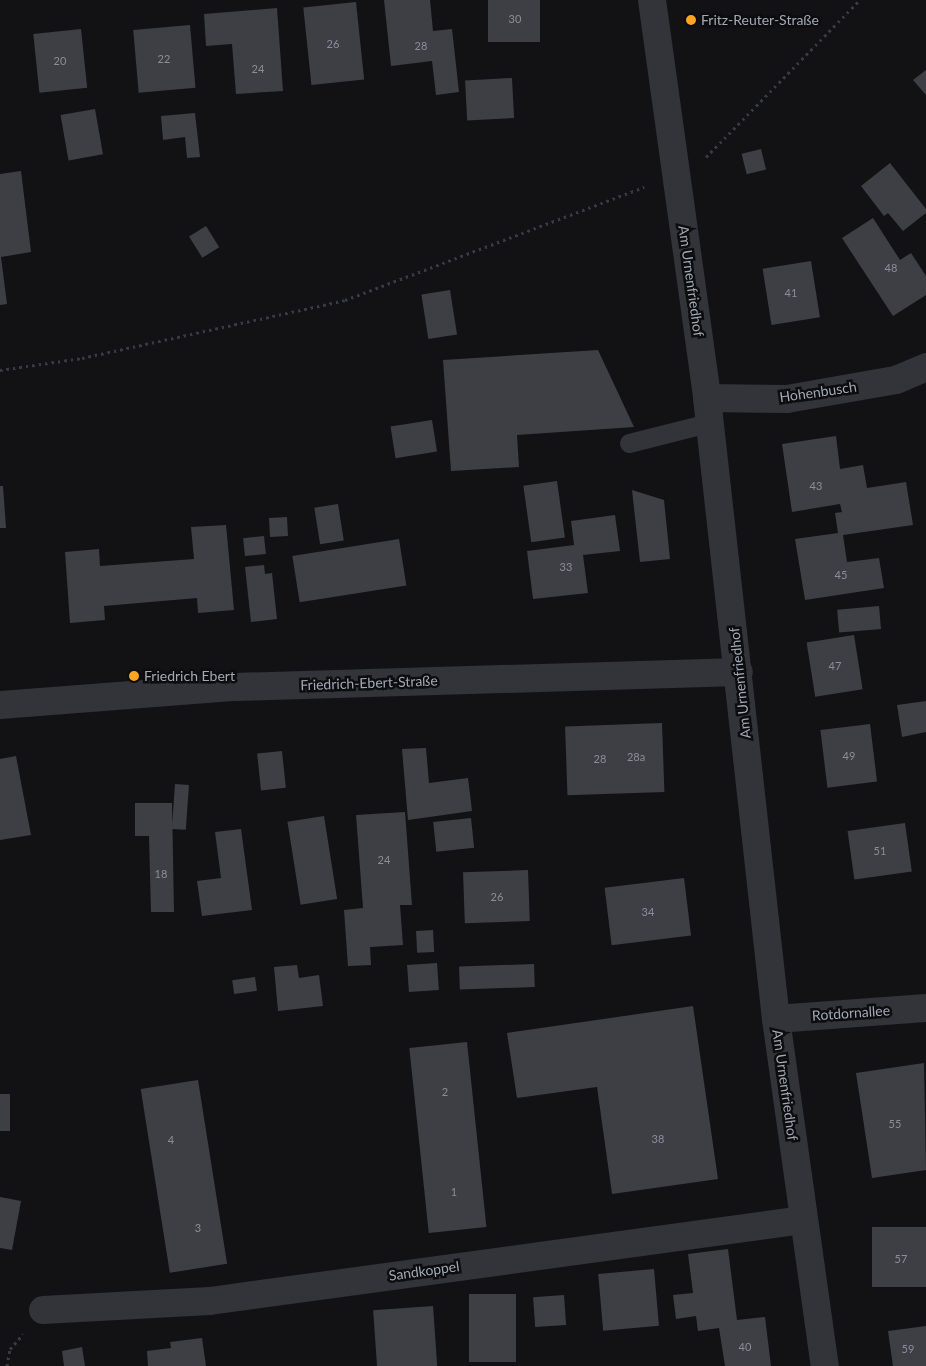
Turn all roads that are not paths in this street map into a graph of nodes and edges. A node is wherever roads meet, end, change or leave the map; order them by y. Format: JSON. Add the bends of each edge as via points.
{"nodes":[{"id":1,"x":652,"y":0,"type":"edge"},
{"id":2,"x":926,"y":367,"type":"edge"},
{"id":3,"x":708,"y":411,"type":"junction"},
{"id":4,"x":628,"y":443,"type":"dead end"},
{"id":5,"x":739,"y":672,"type":"junction"},
{"id":6,"x":0,"y":705,"type":"edge"},
{"id":7,"x":926,"y":1008,"type":"edge"},
{"id":8,"x":776,"y":1019,"type":"junction"},
{"id":9,"x":803,"y":1220,"type":"junction"},
{"id":10,"x":44,"y":1310,"type":"dead end"},
{"id":11,"x":824,"y":1366,"type":"edge"}],
"edges":[{"from":1,"to":3,"type":"street","name":"Am Urnenfriedhof"},
{"from":2,"to":3,"type":"street","name":"Hohenbusch","via":[[896,380]]},
{"from":3,"to":4,"type":"lane"},
{"from":3,"to":5,"type":"street","name":"Am Urnenfriedhof"},
{"from":5,"to":6,"type":"street","name":"Friedrich-Ebert-Straße","via":[[236,687]]},
{"from":5,"to":8,"type":"street","name":"Am Urnenfriedhof"},
{"from":7,"to":8,"type":"street","name":"Rotdornallee"},
{"from":8,"to":9,"type":"street","name":"Am Urnenfriedhof"},
{"from":9,"to":10,"type":"street","name":"Sandkoppel","via":[[210,1300]]},
{"from":9,"to":11,"type":"street","name":"Am Urnenfriedhof"}]}
